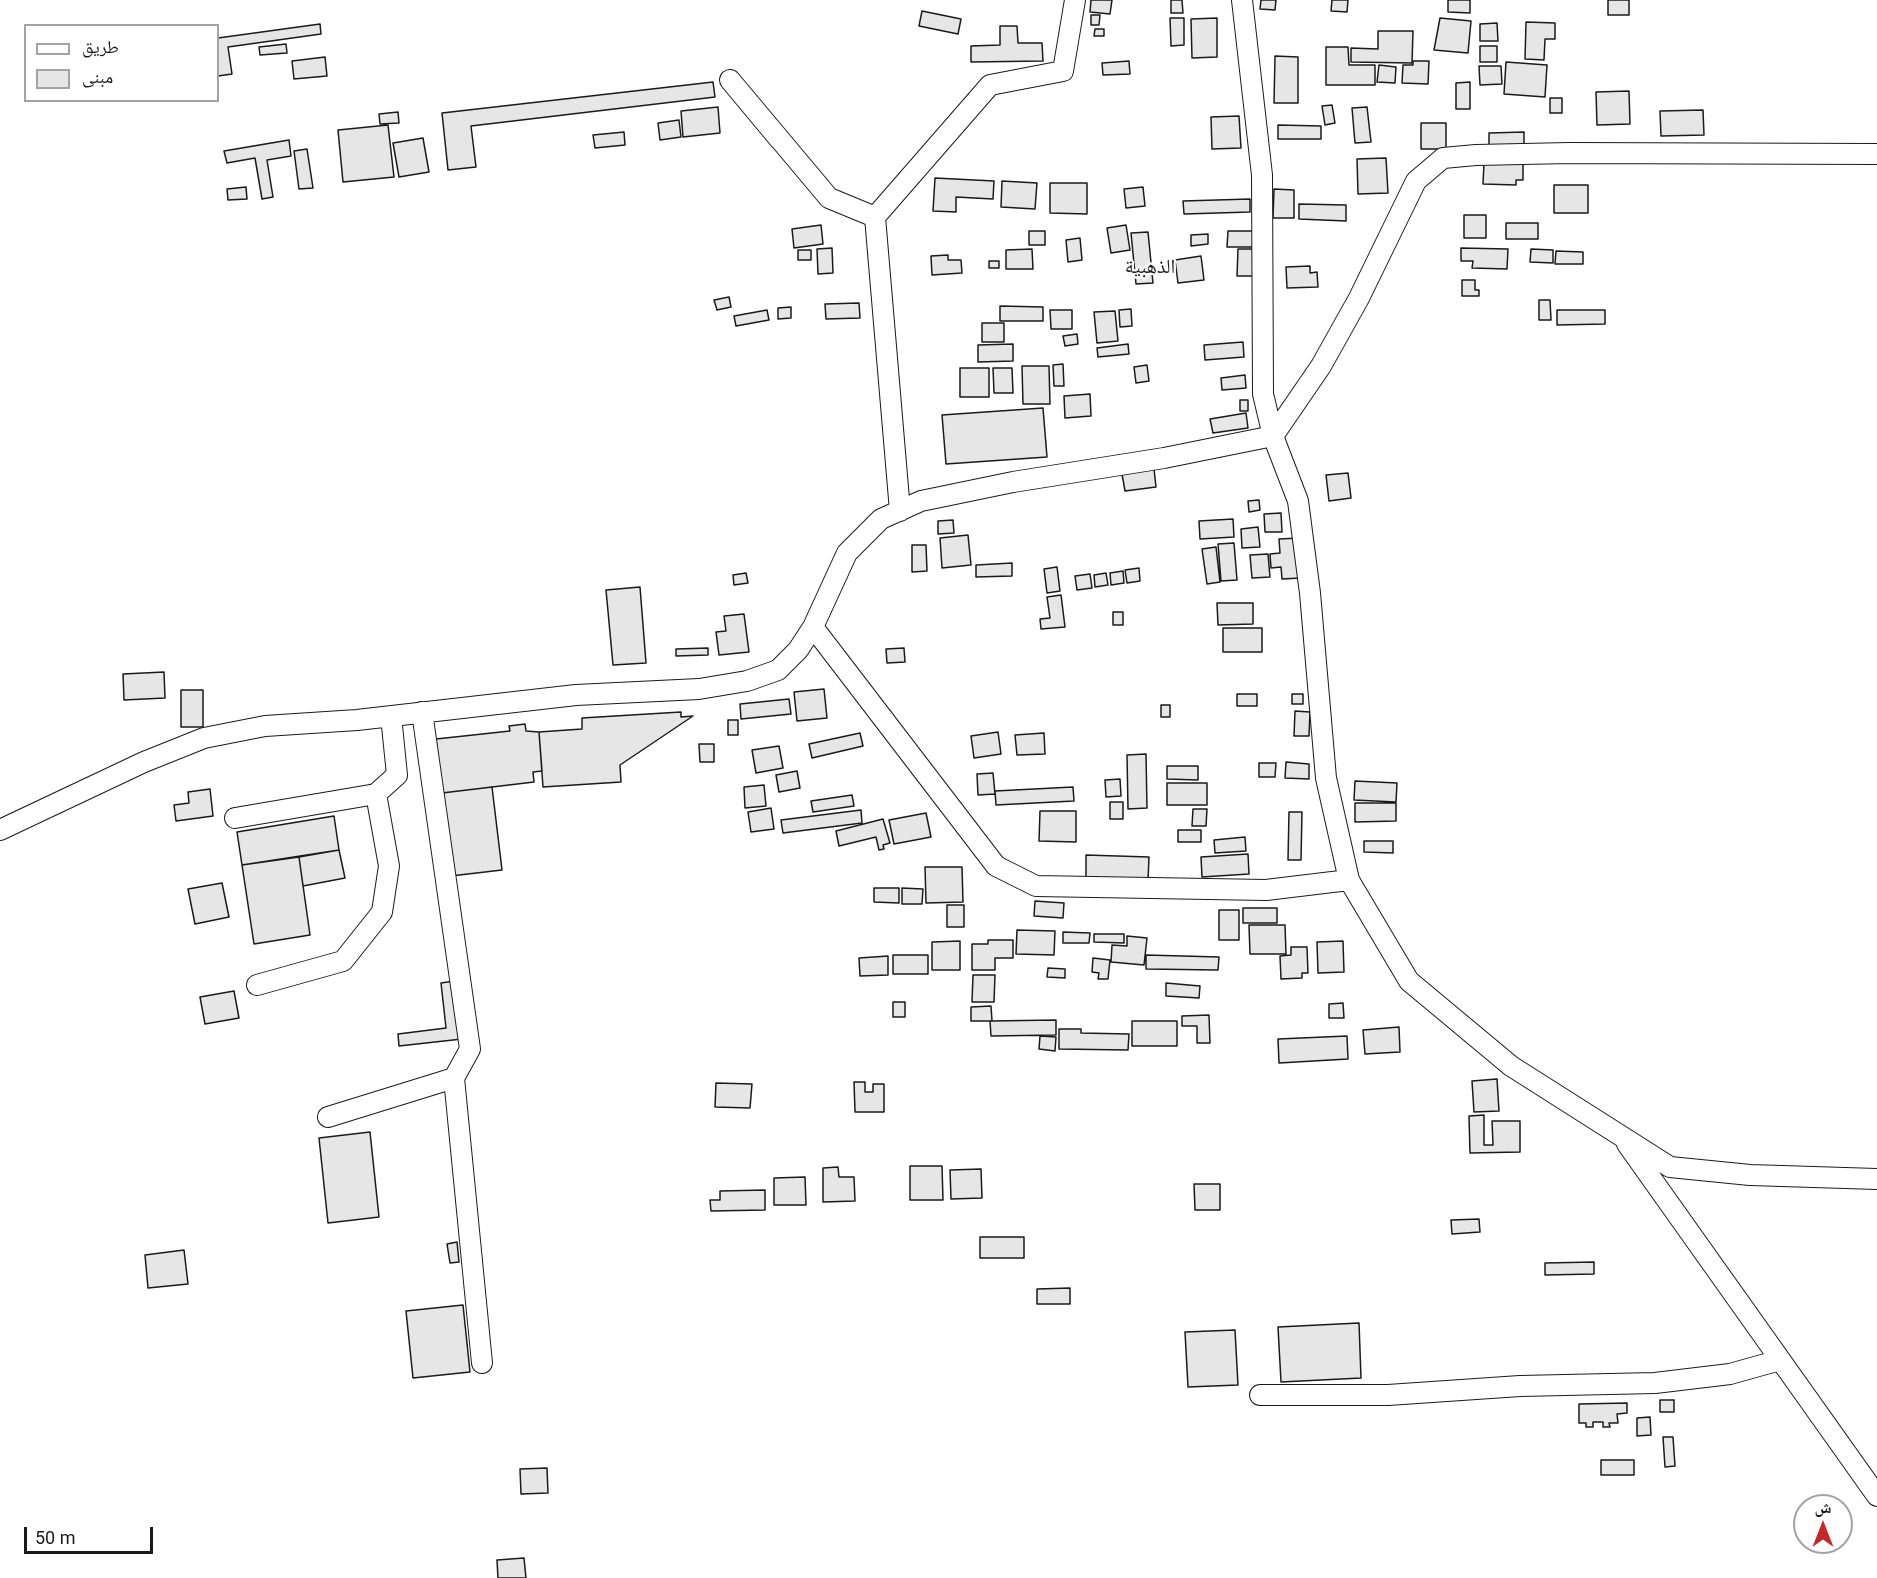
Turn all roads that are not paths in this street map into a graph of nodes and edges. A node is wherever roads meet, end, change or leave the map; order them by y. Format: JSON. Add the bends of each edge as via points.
{"nodes":[{"id":1,"x":1074,"y":0,"type":"edge"},
{"id":2,"x":1242,"y":0,"type":"edge"},
{"id":3,"x":780,"y":140,"type":"dead end"},
{"id":4,"x":1877,"y":154,"type":"edge"},
{"id":5,"x":875,"y":217,"type":"junction"},
{"id":6,"x":1273,"y":436,"type":"junction"},
{"id":7,"x":900,"y":511,"type":"junction"},
{"id":8,"x":813,"y":627,"type":"junction"},
{"id":9,"x":423,"y":712,"type":"junction"},
{"id":10,"x":391,"y":716,"type":"junction"},
{"id":11,"x":376,"y":794,"type":"junction"},
{"id":12,"x":235,"y":818,"type":"dead end"},
{"id":13,"x":0,"y":830,"type":"edge"},
{"id":14,"x":1348,"y":880,"type":"junction"},
{"id":15,"x":257,"y":985,"type":"dead end"},
{"id":16,"x":454,"y":1078,"type":"junction"},
{"id":17,"x":328,"y":1117,"type":"dead end"},
{"id":18,"x":1622,"y":1137,"type":"junction"},
{"id":19,"x":1877,"y":1179,"type":"edge"},
{"id":20,"x":1780,"y":1360,"type":"junction"},
{"id":21,"x":482,"y":1363,"type":"dead end"},
{"id":22,"x":1260,"y":1395,"type":"dead end"},
{"id":23,"x":1877,"y":1496,"type":"edge"}],
"edges":[{"from":1,"to":5,"type":"street","via":[[1063,70],[990,85]]},
{"from":2,"to":6,"type":"street","via":[[1262,176],[1263,394]]},
{"from":3,"to":5,"type":"street","via":[[730,80],[829,198]]},
{"from":4,"to":6,"type":"street","via":[[1569,153],[1443,158],[1416,181],[1321,366]]},
{"from":5,"to":7,"type":"street"},
{"from":6,"to":7,"type":"street","via":[[1013,482],[921,501]]},
{"from":6,"to":14,"type":"street","via":[[1298,501],[1326,778]]},
{"from":7,"to":8,"type":"street","via":[[881,519],[847,553]]},
{"from":8,"to":9,"type":"street","via":[[778,670],[747,681],[699,689],[576,695]]},
{"from":8,"to":14,"type":"street","via":[[996,866],[1036,886],[1266,890]]},
{"from":9,"to":10,"type":"street"},
{"from":9,"to":16,"type":"street","via":[[471,1049]]},
{"from":10,"to":11,"type":"street","via":[[398,775]]},
{"from":10,"to":13,"type":"street","via":[[266,726],[204,738]]},
{"from":11,"to":12,"type":"street"},
{"from":11,"to":15,"type":"street","via":[[389,866],[382,912],[343,961]]},
{"from":14,"to":18,"type":"street","via":[[1408,981],[1511,1066]]},
{"from":16,"to":17,"type":"street"},
{"from":16,"to":21,"type":"street"},
{"from":18,"to":19,"type":"street","via":[[1670,1167],[1750,1175]]},
{"from":18,"to":20,"type":"street"},
{"from":20,"to":22,"type":"street","via":[[1730,1374],[1655,1383],[1520,1386],[1388,1395]]},
{"from":20,"to":23,"type":"street"}]}
